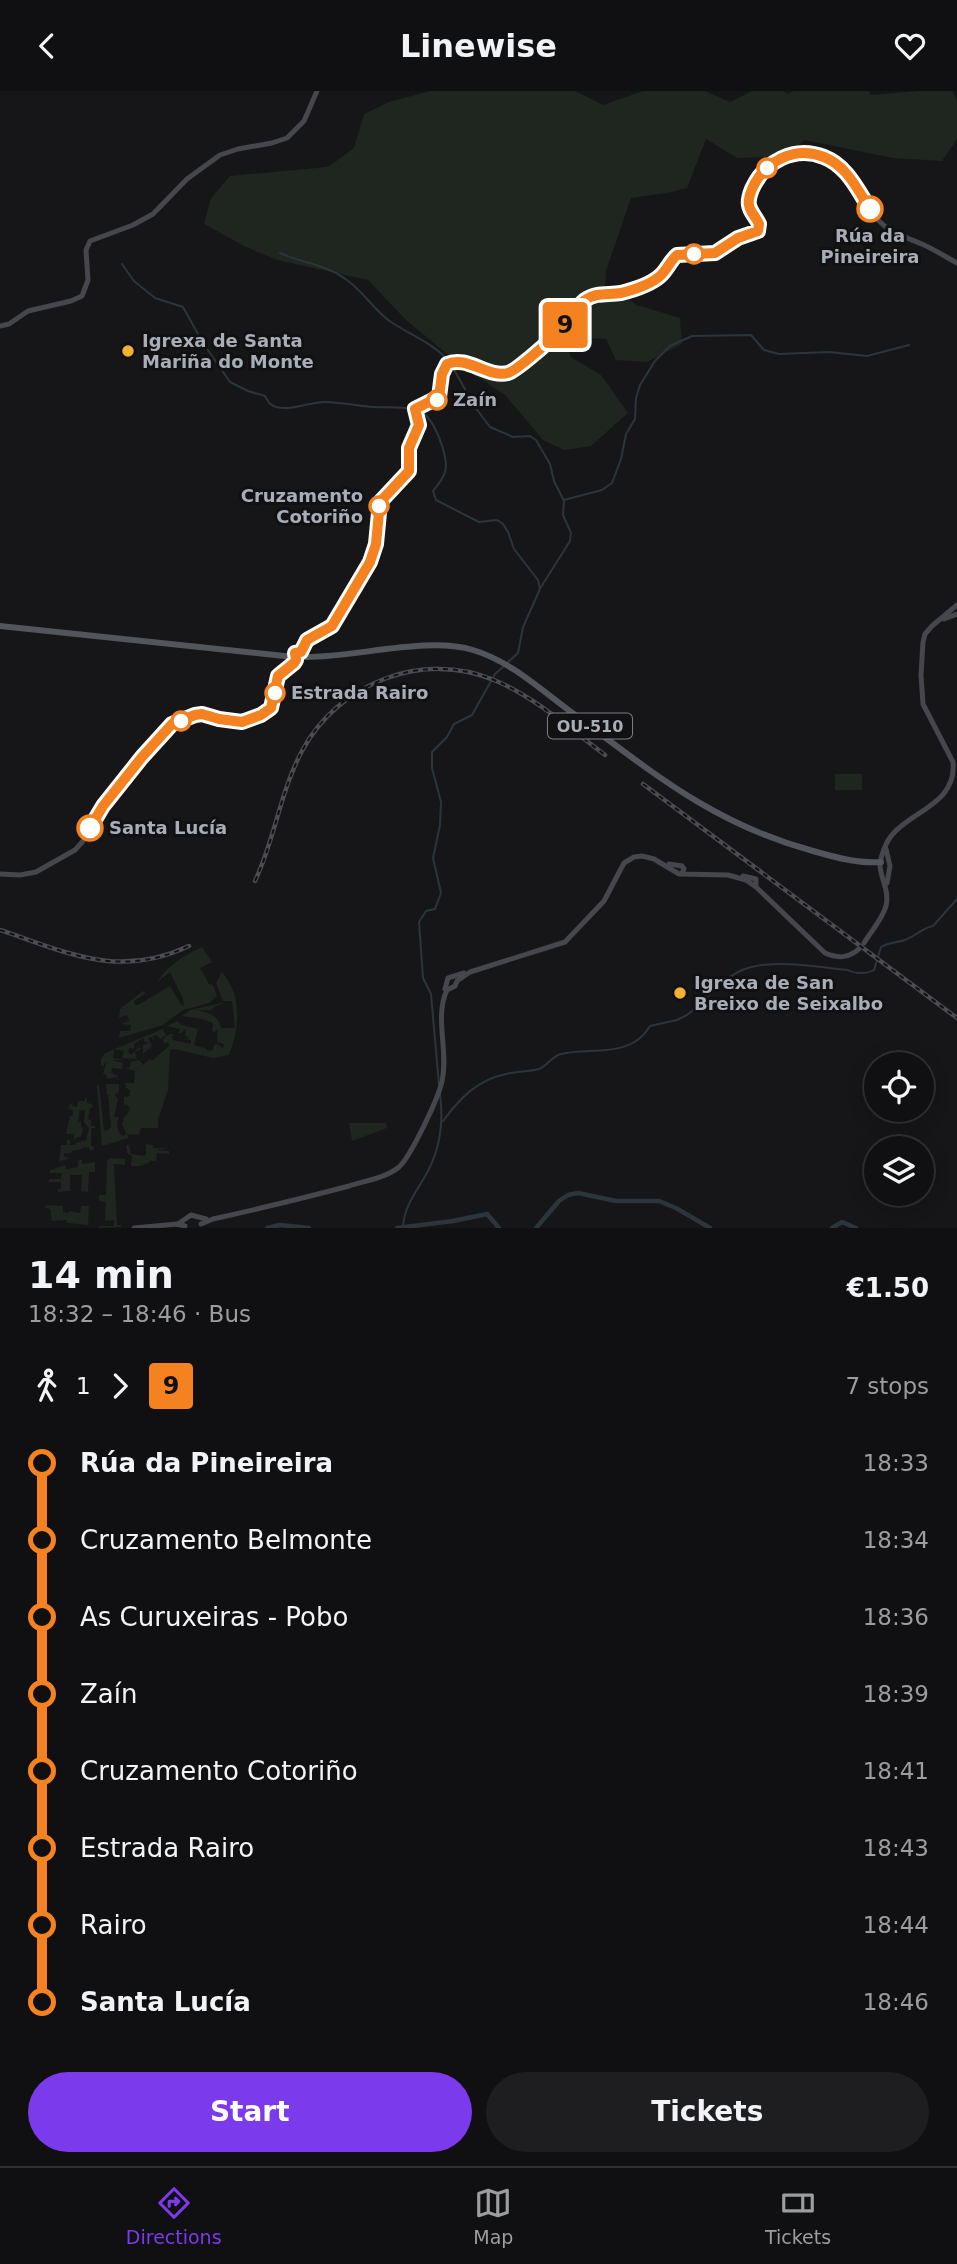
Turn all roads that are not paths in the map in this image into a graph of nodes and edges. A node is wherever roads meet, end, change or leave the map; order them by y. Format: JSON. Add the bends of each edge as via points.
{"nodes":[{"id":1,"x":317,"y":91,"type":"edge"},
{"id":2,"x":957,"y":263,"type":"edge"},
{"id":3,"x":0,"y":327,"type":"edge"},
{"id":4,"x":956,"y":610,"type":"edge"},
{"id":5,"x":943,"y":619,"type":"junction"},
{"id":6,"x":0,"y":626,"type":"edge"},
{"id":7,"x":925,"y":633,"type":"junction"},
{"id":8,"x":925,"y":646,"type":"junction"},
{"id":9,"x":299,"y":656,"type":"junction"},
{"id":10,"x":924,"y":658,"type":"junction"},
{"id":11,"x":922,"y":675,"type":"junction"},
{"id":12,"x":921,"y":684,"type":"junction"},
{"id":13,"x":924,"y":695,"type":"junction"},
{"id":14,"x":933,"y":725,"type":"junction"},
{"id":15,"x":884,"y":866,"type":"junction"},
{"id":16,"x":679,"y":869,"type":"junction"},
{"id":17,"x":0,"y":874,"type":"edge"},
{"id":18,"x":733,"y":876,"type":"junction"},
{"id":19,"x":754,"y":882,"type":"junction"},
{"id":20,"x":763,"y":894,"type":"junction"},
{"id":21,"x":603,"y":900,"type":"junction"},
{"id":22,"x":595,"y":912,"type":"junction"},
{"id":23,"x":567,"y":939,"type":"junction"},
{"id":24,"x":862,"y":945,"type":"junction"},
{"id":25,"x":853,"y":954,"type":"junction"},
{"id":26,"x":200,"y":1223,"type":"edge"},
{"id":27,"x":185,"y":1225,"type":"edge"},
{"id":28,"x":135,"y":1228,"type":"edge"}],
"edges":[{"from":1,"to":3,"type":"street","via":[[307,116],[292,134],[220,155],[190,176],[150,216],[90,241],[86,250],[88,280],[81,297],[22,314]]},
{"from":2,"to":9,"type":"street","via":[[889,229],[871,211],[846,172],[825,157],[800,154],[779,159],[757,180],[749,200],[748,207],[759,224],[754,234],[715,253],[677,255],[660,276],[619,293],[583,301],[556,334],[511,373],[460,362],[447,364],[439,397],[415,409],[419,425],[409,448],[409,471],[380,502],[370,562],[332,626],[307,640]]},
{"from":4,"to":5,"type":"street"},
{"from":5,"to":7,"type":"street"},
{"from":5,"to":7,"type":"street"},
{"from":5,"to":8,"type":"street","via":[[928,635]]},
{"from":6,"to":9,"type":"main road","number":"OU-510"},
{"from":7,"to":8,"type":"street"},
{"from":7,"to":11,"type":"street"},
{"from":8,"to":10,"type":"street"},
{"from":9,"to":15,"type":"main road","number":"OU-510","via":[[436,645],[471,649],[505,663],[665,783],[714,813],[790,844]]},
{"from":9,"to":17,"type":"street","via":[[278,676],[274,702],[265,713],[239,722],[195,715],[172,724],[103,806],[75,850],[36,872]]},
{"from":10,"to":11,"type":"street"},
{"from":10,"to":13,"type":"street"},
{"from":11,"to":12,"type":"street"},
{"from":12,"to":13,"type":"street"},
{"from":12,"to":14,"type":"street","via":[[923,704]]},
{"from":13,"to":14,"type":"street"},
{"from":14,"to":15,"type":"street","via":[[955,767],[952,785],[940,802],[889,839]]},
{"from":15,"to":24,"type":"street","via":[[885,908]]},
{"from":15,"to":24,"type":"street","via":[[887,910]]},
{"from":16,"to":18,"type":"street"},
{"from":16,"to":19,"type":"street","via":[[728,873]]},
{"from":16,"to":21,"type":"street","via":[[649,855],[630,857],[620,865]]},
{"from":16,"to":22,"type":"street","via":[[649,857],[631,859],[622,866]]},
{"from":18,"to":19,"type":"street"},
{"from":18,"to":20,"type":"street"},
{"from":19,"to":20,"type":"street"},
{"from":19,"to":25,"type":"street","via":[[819,946],[832,954]]},
{"from":20,"to":25,"type":"street","via":[[821,951],[835,957]]},
{"from":21,"to":22,"type":"street"},
{"from":21,"to":23,"type":"street"},
{"from":22,"to":23,"type":"street"},
{"from":23,"to":26,"type":"street","via":[[471,970],[455,979],[455,986],[449,985],[441,1006],[441,1086],[407,1156],[395,1170]]},
{"from":24,"to":25,"type":"street"},
{"from":26,"to":27,"type":"street","via":[[192,1215]]},
{"from":27,"to":28,"type":"street"}]}
